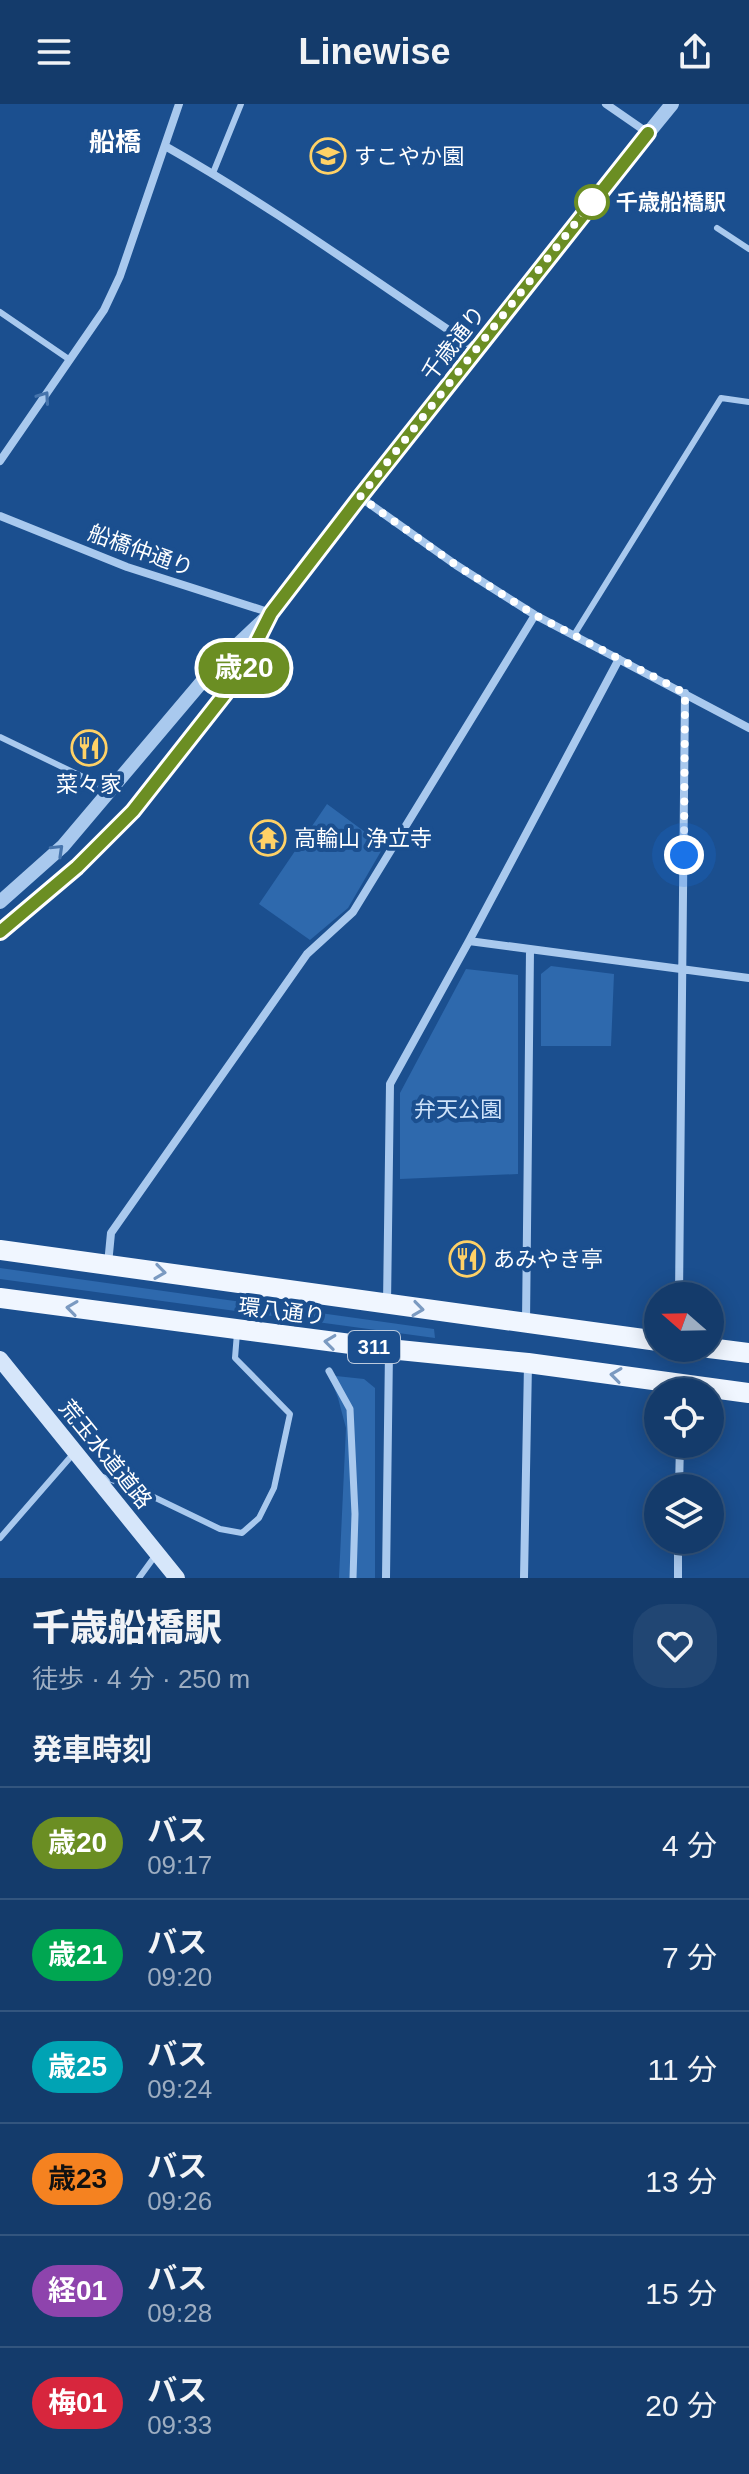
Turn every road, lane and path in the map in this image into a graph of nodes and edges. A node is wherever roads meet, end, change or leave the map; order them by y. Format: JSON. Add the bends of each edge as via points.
{"nodes":[{"id":1,"x":179,"y":104,"type":"edge"},
{"id":2,"x":241,"y":104,"type":"edge"},
{"id":3,"x":606,"y":104,"type":"edge"},
{"id":4,"x":672,"y":104,"type":"edge"},
{"id":5,"x":648,"y":133,"type":"junction"},
{"id":6,"x":165,"y":146,"type":"junction"},
{"id":7,"x":213,"y":173,"type":"junction"},
{"id":8,"x":717,"y":228,"type":"dead end"},
{"id":9,"x":749,"y":249,"type":"edge"},
{"id":10,"x":0,"y":312,"type":"edge"},
{"id":11,"x":477,"y":349,"type":"junction"},
{"id":12,"x":70,"y":360,"type":"junction"},
{"id":13,"x":749,"y":402,"type":"edge"},
{"id":14,"x":0,"y":461,"type":"edge"},
{"id":15,"x":360,"y":497,"type":"junction"},
{"id":16,"x":0,"y":516,"type":"edge"},
{"id":17,"x":271,"y":613,"type":"junction"},
{"id":18,"x":535,"y":615,"type":"junction"},
{"id":19,"x":574,"y":635,"type":"junction"},
{"id":20,"x":619,"y":659,"type":"junction"},
{"id":21,"x":685,"y":693,"type":"junction"},
{"id":22,"x":749,"y":728,"type":"edge"},
{"id":23,"x":0,"y":737,"type":"edge"},
{"id":24,"x":111,"y":791,"type":"junction"},
{"id":25,"x":0,"y":902,"type":"edge"},
{"id":26,"x":0,"y":932,"type":"edge"},
{"id":27,"x":469,"y":941,"type":"junction"},
{"id":28,"x":530,"y":950,"type":"junction"},
{"id":29,"x":683,"y":971,"type":"junction"},
{"id":30,"x":749,"y":978,"type":"edge"},
{"id":31,"x":0,"y":1250,"type":"edge"},
{"id":32,"x":108,"y":1265,"type":"junction"},
{"id":33,"x":679,"y":1282,"type":"edge"},
{"id":34,"x":0,"y":1298,"type":"edge"},
{"id":35,"x":387,"y":1305,"type":"junction"},
{"id":36,"x":526,"y":1323,"type":"junction"},
{"id":37,"x":237,"y":1330,"type":"junction"},
{"id":38,"x":644,"y":1339,"type":"edge"},
{"id":39,"x":389,"y":1349,"type":"junction"},
{"id":40,"x":724,"y":1350,"type":"edge"},
{"id":41,"x":749,"y":1353,"type":"edge"},
{"id":42,"x":0,"y":1359,"type":"edge"},
{"id":43,"x":528,"y":1363,"type":"junction"},
{"id":44,"x":329,"y":1371,"type":"dead end"},
{"id":45,"x":644,"y":1382,"type":"edge"},
{"id":46,"x":724,"y":1391,"type":"edge"},
{"id":47,"x":749,"y":1393,"type":"edge"},
{"id":48,"x":76,"y":1452,"type":"junction"},
{"id":49,"x":93,"y":1474,"type":"junction"},
{"id":50,"x":0,"y":1538,"type":"edge"},
{"id":51,"x":158,"y":1553,"type":"junction"},
{"id":52,"x":678,"y":1554,"type":"edge"},
{"id":53,"x":139,"y":1578,"type":"edge"},
{"id":54,"x":177,"y":1578,"type":"edge"},
{"id":55,"x":353,"y":1578,"type":"edge"},
{"id":56,"x":386,"y":1578,"type":"edge"},
{"id":57,"x":524,"y":1578,"type":"edge"},
{"id":58,"x":678,"y":1578,"type":"edge"}],
"edges":[{"from":1,"to":6,"type":"street"},
{"from":2,"to":7,"type":"lane"},
{"from":3,"to":5,"type":"street"},
{"from":4,"to":5,"type":"street","name":"千歳通り"},
{"from":5,"to":11,"type":"street","name":"千歳通り"},
{"from":6,"to":7,"type":"street"},
{"from":6,"to":12,"type":"street","via":[[120,276]]},
{"from":7,"to":11,"type":"street"},
{"from":8,"to":9,"type":"lane"},
{"from":10,"to":12,"type":"lane"},
{"from":11,"to":15,"type":"street","name":"千歳通り"},
{"from":14,"to":12,"type":"street","one_way":true},
{"from":13,"to":19,"type":"lane","via":[[721,398]]},
{"from":15,"to":17,"type":"street","name":"千歳通り"},
{"from":15,"to":18,"type":"street"},
{"from":16,"to":17,"type":"street","name":"船橋仲通り","via":[[127,567]]},
{"from":17,"to":24,"type":"street","name":"千歳通り","via":[[217,664]]},
{"from":17,"to":26,"type":"street","name":"千歳通り","via":[[240,675],[133,811]]},
{"from":18,"to":19,"type":"street"},
{"from":18,"to":32,"type":"street","via":[[353,912],[307,954],[111,1233]]},
{"from":19,"to":20,"type":"street"},
{"from":20,"to":21,"type":"street"},
{"from":20,"to":27,"type":"street"},
{"from":21,"to":22,"type":"street"},
{"from":21,"to":29,"type":"street"},
{"from":23,"to":24,"type":"lane"},
{"from":25,"to":24,"type":"street","name":"千歳通り","one_way":true,"via":[[63,846]]},
{"from":27,"to":28,"type":"street"},
{"from":27,"to":35,"type":"street","via":[[390,1084]]},
{"from":28,"to":29,"type":"street"},
{"from":28,"to":36,"type":"street"},
{"from":29,"to":30,"type":"street"},
{"from":29,"to":33,"type":"street"},
{"from":31,"to":32,"type":"main road","name":"環八通り","number":"311"},
{"from":32,"to":35,"type":"main road","name":"環八通り","number":"311","one_way":true},
{"from":37,"to":34,"type":"main road","name":"環八通り","number":"311","one_way":true},
{"from":35,"to":36,"type":"main road","name":"環八通り","number":"311","one_way":true},
{"from":36,"to":38,"type":"main road","name":"環八通り","number":"311"},
{"from":39,"to":37,"type":"main road","name":"環八通り","number":"311","one_way":true},
{"from":37,"to":49,"type":"lane","via":[[235,1358],[290,1414],[274,1488],[259,1518],[242,1533],[220,1529]]},
{"from":39,"to":43,"type":"main road","name":"環八通り","number":"311"},
{"from":39,"to":56,"type":"street"},
{"from":40,"to":41,"type":"main road"},
{"from":42,"to":48,"type":"main road","name":"荒玉水道道路"},
{"from":45,"to":43,"type":"main road","name":"環八通り","number":"311","one_way":true},
{"from":43,"to":57,"type":"street"},
{"from":44,"to":55,"type":"street","via":[[350,1409]]},
{"from":46,"to":47,"type":"main road","name":"環八通り","number":"311"},
{"from":48,"to":49,"type":"main road","name":"荒玉水道道路"},
{"from":48,"to":50,"type":"lane"},
{"from":49,"to":51,"type":"main road","name":"荒玉水道道路"},
{"from":51,"to":53,"type":"lane"},
{"from":51,"to":54,"type":"main road","name":"荒玉水道道路"},
{"from":52,"to":58,"type":"street"}]}
